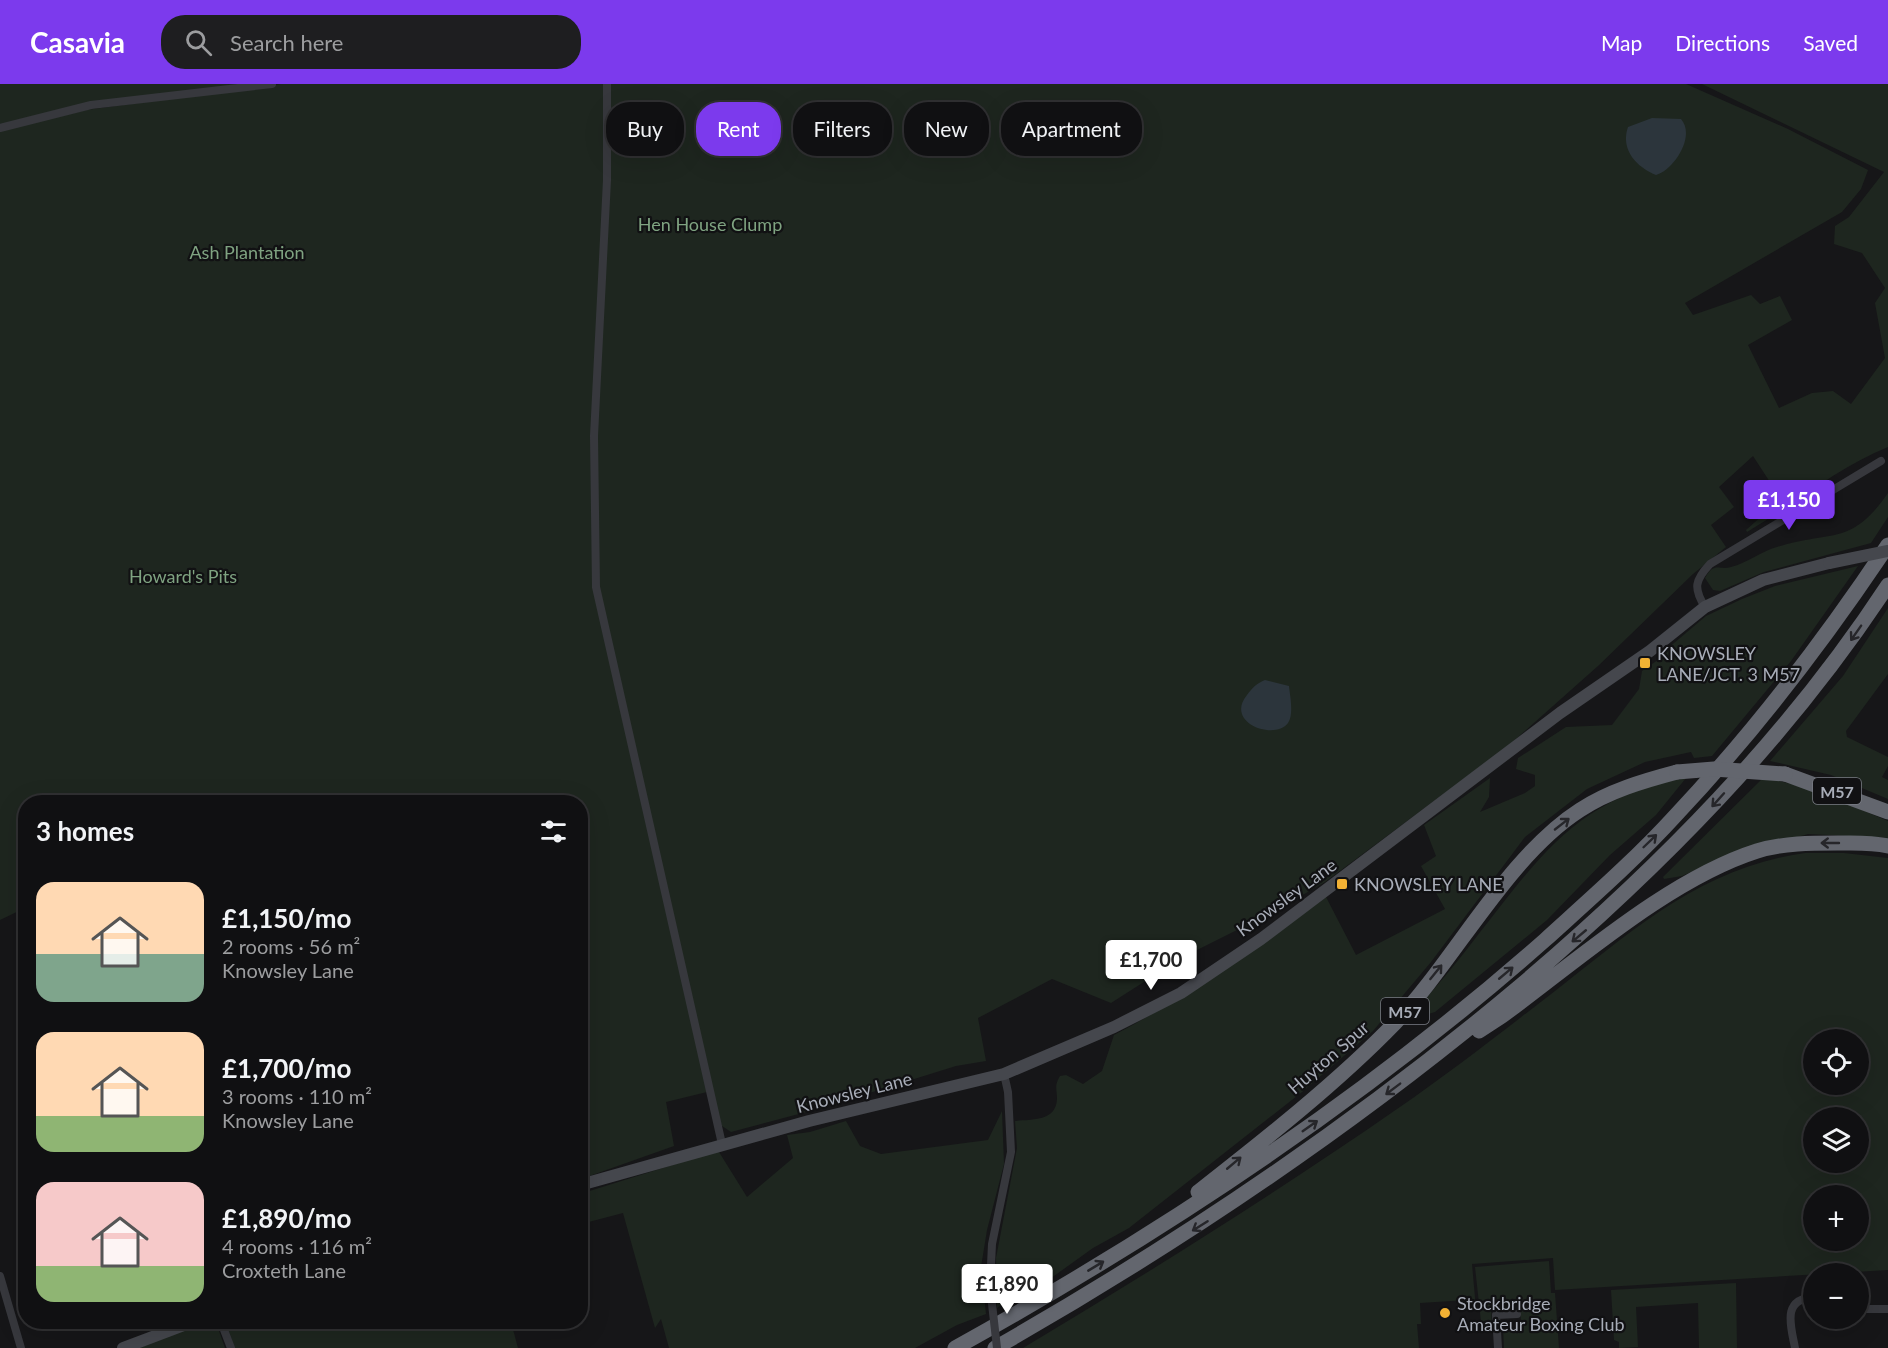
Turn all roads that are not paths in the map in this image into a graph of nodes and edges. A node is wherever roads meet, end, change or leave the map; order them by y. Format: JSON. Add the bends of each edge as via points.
{"nodes":[{"id":1,"x":272,"y":84,"type":"edge"},
{"id":2,"x":607,"y":84,"type":"edge"},
{"id":3,"x":0,"y":128,"type":"edge"},
{"id":4,"x":1881,"y":461,"type":"dead end"},
{"id":5,"x":1888,"y":545,"type":"edge"},
{"id":6,"x":1888,"y":551,"type":"edge"},
{"id":7,"x":1888,"y":585,"type":"edge"},
{"id":8,"x":1705,"y":607,"type":"junction"},
{"id":9,"x":1888,"y":812,"type":"edge"},
{"id":10,"x":1888,"y":846,"type":"edge"},
{"id":11,"x":1440,"y":1054,"type":"junction"},
{"id":12,"x":1004,"y":1074,"type":"junction"},
{"id":13,"x":722,"y":1144,"type":"junction"},
{"id":14,"x":588,"y":1183,"type":"edge"},
{"id":15,"x":1122,"y":1251,"type":"junction"},
{"id":16,"x":0,"y":1276,"type":"edge"},
{"id":17,"x":1803,"y":1300,"type":"edge"},
{"id":18,"x":1869,"y":1309,"type":"edge"},
{"id":19,"x":1888,"y":1309,"type":"edge"},
{"id":20,"x":1517,"y":1314,"type":"dead end"},
{"id":21,"x":173,"y":1329,"type":"edge"},
{"id":22,"x":224,"y":1329,"type":"edge"},
{"id":23,"x":21,"y":1348,"type":"edge"},
{"id":24,"x":123,"y":1348,"type":"edge"},
{"id":25,"x":231,"y":1348,"type":"edge"},
{"id":26,"x":955,"y":1348,"type":"edge"},
{"id":27,"x":996,"y":1348,"type":"edge"},
{"id":28,"x":1498,"y":1348,"type":"edge"},
{"id":29,"x":1795,"y":1348,"type":"edge"}],
"edges":[{"from":1,"to":3,"type":"street","via":[[91,105]]},
{"from":2,"to":13,"type":"street","via":[[608,180],[594,436],[596,587]]},
{"from":4,"to":8,"type":"street","via":[[1710,564],[1696,585]]},
{"from":15,"to":5,"type":"highway","number":"M57","one_way":true,"via":[[1341,1104],[1487,989],[1575,912],[1675,818],[1752,731],[1833,627]]},
{"from":6,"to":8,"type":"main road","name":"Knowsley Lane","bridge":true,"via":[[1763,580]]},
{"from":7,"to":11,"type":"highway","one_way":true,"via":[[1812,692],[1692,829],[1600,918]]},
{"from":8,"to":12,"type":"main road","name":"Knowsley Lane","via":[[1261,939],[1181,993]]},
{"from":15,"to":9,"type":"highway","name":"Huyton Spur","number":"M57","one_way":true,"bridge":true,"via":[[1287,1118],[1396,1022],[1516,870],[1549,834],[1580,810],[1618,790],[1677,772],[1737,769],[1785,774]]},
{"from":10,"to":11,"type":"highway","one_way":true,"via":[[1808,843],[1758,850],[1712,869],[1662,898],[1502,1016]]},
{"from":11,"to":27,"type":"highway","one_way":true,"via":[[1207,1221]]},
{"from":12,"to":13,"type":"main road","name":"Knowsley Lane"},
{"from":12,"to":27,"type":"street","bridge":true,"via":[[1011,1152],[992,1244],[990,1286]]},
{"from":13,"to":14,"type":"main road","name":"Knowsley Lane"},
{"from":26,"to":15,"type":"highway","number":"M57","one_way":true},
{"from":16,"to":23,"type":"street"},
{"from":17,"to":29,"type":"street","via":[[1791,1307],[1789,1318]]},
{"from":18,"to":19,"type":"street"},
{"from":20,"to":28,"type":"street","via":[[1496,1315]]},
{"from":21,"to":24,"type":"main road"},
{"from":22,"to":25,"type":"street"}]}
